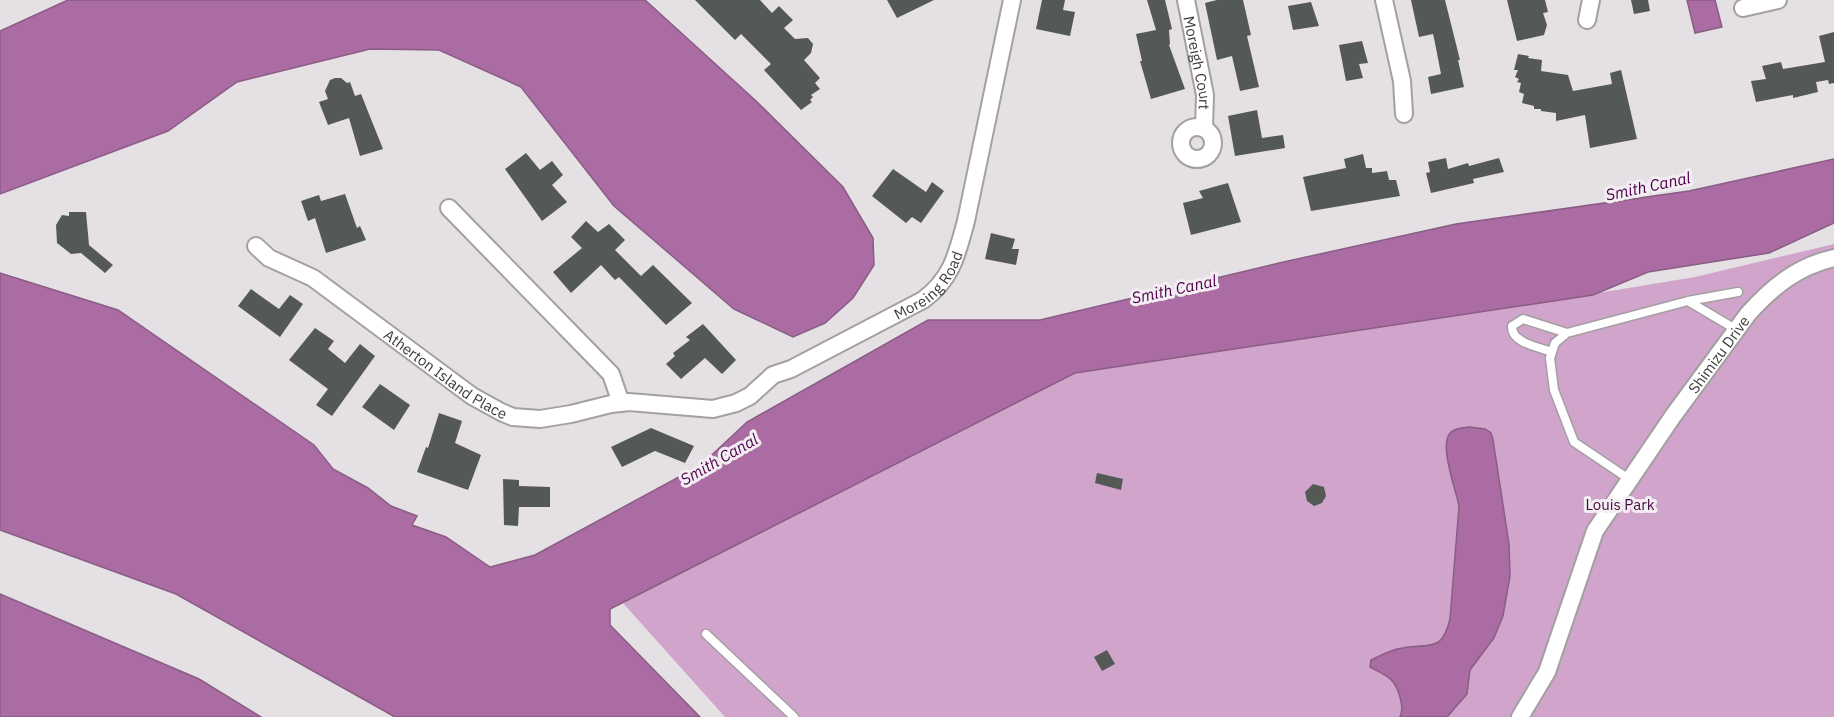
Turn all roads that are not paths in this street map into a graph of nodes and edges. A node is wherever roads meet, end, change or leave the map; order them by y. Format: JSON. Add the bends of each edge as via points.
{"nodes":[{"id":1,"x":1012,"y":0,"type":"edge"},
{"id":2,"x":1186,"y":0,"type":"edge"},
{"id":3,"x":1384,"y":0,"type":"edge"},
{"id":4,"x":1591,"y":0,"type":"edge"},
{"id":5,"x":1778,"y":0,"type":"edge"},
{"id":6,"x":1743,"y":8,"type":"dead end"},
{"id":7,"x":1587,"y":20,"type":"dead end"},
{"id":8,"x":1404,"y":114,"type":"dead end"},
{"id":9,"x":1204,"y":128,"type":"dead end"},
{"id":10,"x":449,"y":208,"type":"dead end"},
{"id":11,"x":256,"y":246,"type":"dead end"},
{"id":12,"x":1834,"y":258,"type":"edge"},
{"id":13,"x":1738,"y":292,"type":"dead end"},
{"id":14,"x":1688,"y":301,"type":"junction"},
{"id":15,"x":1737,"y":330,"type":"junction"},
{"id":16,"x":1567,"y":333,"type":"junction"},
{"id":17,"x":1552,"y":351,"type":"junction"},
{"id":18,"x":621,"y":403,"type":"junction"},
{"id":19,"x":662,"y":405,"type":"joint"},
{"id":20,"x":1629,"y":479,"type":"junction"},
{"id":21,"x":706,"y":634,"type":"dead end"},
{"id":22,"x":794,"y":717,"type":"edge"},
{"id":23,"x":1520,"y":717,"type":"edge"}],
"edges":[{"from":1,"to":19,"type":"street","name":"Moreing Road","via":[[959,246],[946,279],[923,300],[773,375],[736,404],[713,409]]},
{"from":2,"to":9,"type":"street","name":"Moreigh Court","via":[[1205,96]]},
{"from":3,"to":8,"type":"street","via":[[1402,81]]},
{"from":4,"to":7,"type":"street"},
{"from":5,"to":6,"type":"street"},
{"from":10,"to":18,"type":"street","via":[[611,374]]},
{"from":11,"to":18,"type":"street","name":"Atherton Island Place","via":[[269,258],[313,278],[472,396],[501,412],[540,419]]},
{"from":12,"to":15,"type":"street","name":"Shimizu Drive","via":[[1782,281],[1763,297]]},
{"from":13,"to":14,"type":"lane"},
{"from":14,"to":15,"type":"lane"},
{"from":14,"to":16,"type":"lane"},
{"from":15,"to":20,"type":"street","name":"Shimizu Drive"},
{"from":16,"to":17,"type":"lane"},
{"from":16,"to":17,"type":"lane","via":[[1523,319],[1512,326],[1516,339]]},
{"from":17,"to":20,"type":"lane","via":[[1554,390],[1574,442]]},
{"from":18,"to":19,"type":"street","name":"Atherton Island Place"},
{"from":20,"to":23,"type":"street","name":"Shimizu Drive","via":[[1595,531],[1547,672]]},
{"from":21,"to":22,"type":"lane"}]}
